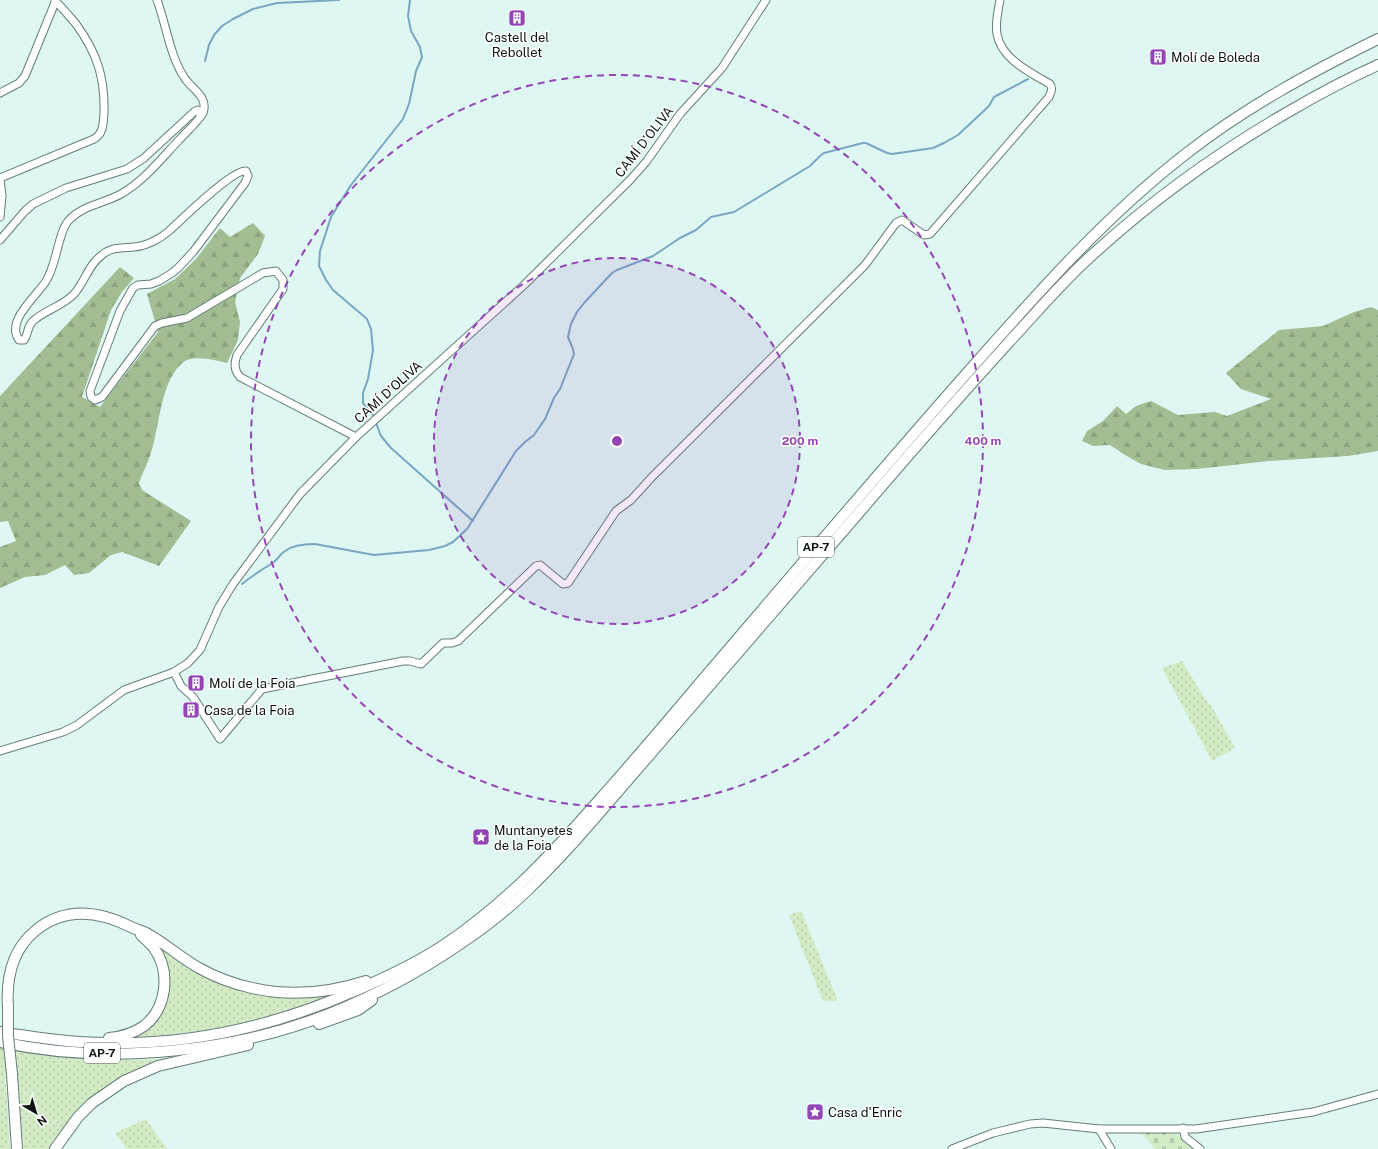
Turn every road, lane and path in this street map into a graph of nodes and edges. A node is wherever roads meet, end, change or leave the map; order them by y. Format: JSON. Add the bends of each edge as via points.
{"nodes":[{"id":1,"x":56,"y":0,"type":"edge"},
{"id":2,"x":158,"y":0,"type":"edge"},
{"id":3,"x":766,"y":0,"type":"edge"},
{"id":4,"x":1000,"y":0,"type":"edge"},
{"id":5,"x":1378,"y":39,"type":"edge"},
{"id":6,"x":1378,"y":65,"type":"edge"},
{"id":7,"x":0,"y":93,"type":"edge"},
{"id":8,"x":200,"y":117,"type":"junction"},
{"id":9,"x":0,"y":179,"type":"edge"},
{"id":10,"x":0,"y":218,"type":"edge"},
{"id":11,"x":0,"y":240,"type":"edge"},
{"id":12,"x":356,"y":437,"type":"junction"},
{"id":13,"x":174,"y":672,"type":"junction"},
{"id":14,"x":0,"y":751,"type":"edge"},
{"id":15,"x":132,"y":927,"type":"junction"},
{"id":16,"x":443,"y":945,"type":"junction"},
{"id":17,"x":0,"y":1032,"type":"edge"},
{"id":18,"x":0,"y":1042,"type":"edge"},
{"id":19,"x":72,"y":1042,"type":"junction"},
{"id":20,"x":203,"y":1051,"type":"junction"},
{"id":21,"x":1378,"y":1094,"type":"edge"},
{"id":22,"x":1184,"y":1128,"type":"junction"},
{"id":23,"x":1098,"y":1129,"type":"junction"},
{"id":24,"x":17,"y":1149,"type":"edge"},
{"id":25,"x":55,"y":1149,"type":"edge"},
{"id":26,"x":952,"y":1149,"type":"edge"},
{"id":27,"x":1111,"y":1149,"type":"edge"},
{"id":28,"x":1200,"y":1149,"type":"edge"}],
"edges":[{"from":1,"to":7,"type":"street","via":[[24,76],[20,82]]},
{"from":1,"to":9,"type":"street","via":[[88,40],[97,61],[104,97],[102,131],[99,137]]},
{"from":2,"to":8,"type":"street","via":[[178,68],[204,100],[204,109]]},
{"from":3,"to":12,"type":"street","name":"CAMÍ D’OLIVA","via":[[722,68],[680,114],[630,180],[523,286]]},
{"from":4,"to":13,"type":"street","via":[[997,36],[1010,57],[1050,84],[1052,91],[1048,97],[930,234],[924,235],[902,220],[896,223],[850,280],[631,500],[616,511],[568,583],[563,584],[540,565],[536,566],[458,640],[443,643],[421,664],[403,661],[262,689],[220,739]]},
{"from":5,"to":16,"type":"highway","number":"AP-7","via":[[1288,86],[1232,120],[1183,156],[1112,216],[1040,290],[907,441],[571,832],[534,872],[502,901]]},
{"from":6,"to":20,"type":"highway","number":"AP-7","via":[[1334,86],[1219,154],[1150,204],[1090,257],[1045,303],[920,442],[630,778],[523,895],[474,935],[394,984],[358,1010],[241,1044]]},
{"from":8,"to":11,"type":"street","via":[[201,111],[194,112],[144,158],[127,170],[66,188],[33,204]]},
{"from":8,"to":12,"type":"street","via":[[134,185],[69,219],[51,274],[17,319],[18,340],[26,338],[28,327],[38,317],[74,294],[89,269],[102,254],[117,248],[142,245],[161,237],[237,173],[246,171],[248,176],[245,183],[185,262],[166,277],[151,284],[135,286],[130,292],[113,327],[90,391],[91,397],[95,400],[102,397],[155,326],[187,318],[263,273],[276,271],[283,280],[282,289],[237,355],[235,369],[240,377]]},
{"from":9,"to":10,"type":"street"},
{"from":12,"to":13,"type":"street","name":"CAMÍ D’OLIVA","via":[[292,504],[226,596],[212,620],[200,650],[188,663]]},
{"from":13,"to":14,"type":"street","name":"CAMÍ D’OLIVA","via":[[124,690],[67,730]]},
{"from":15,"to":16,"type":"highway","via":[[148,934],[198,968],[216,976],[252,988],[290,993],[315,992],[360,983]]},
{"from":15,"to":19,"type":"highway","via":[[154,948],[164,969],[165,984],[157,1011],[144,1026],[125,1036]]},
{"from":15,"to":24,"type":"highway","bridge":true,"via":[[112,918],[89,914],[65,916],[44,925],[25,940],[13,960],[8,983],[8,1036]]},
{"from":16,"to":19,"type":"highway","number":"AP-7","via":[[392,975],[325,1004],[243,1029],[164,1042]]},
{"from":17,"to":19,"type":"highway","number":"AP-7"},
{"from":18,"to":20,"type":"highway","number":"AP-7","via":[[43,1049],[104,1054]]},
{"from":20,"to":25,"type":"highway","via":[[124,1081],[92,1102]]},
{"from":21,"to":22,"type":"street","via":[[1285,1117],[1209,1128]]},
{"from":22,"to":23,"type":"street"},
{"from":22,"to":28,"type":"street","via":[[1185,1137]]},
{"from":23,"to":26,"type":"street","via":[[1030,1124],[993,1133]]},
{"from":23,"to":27,"type":"street"}]}
